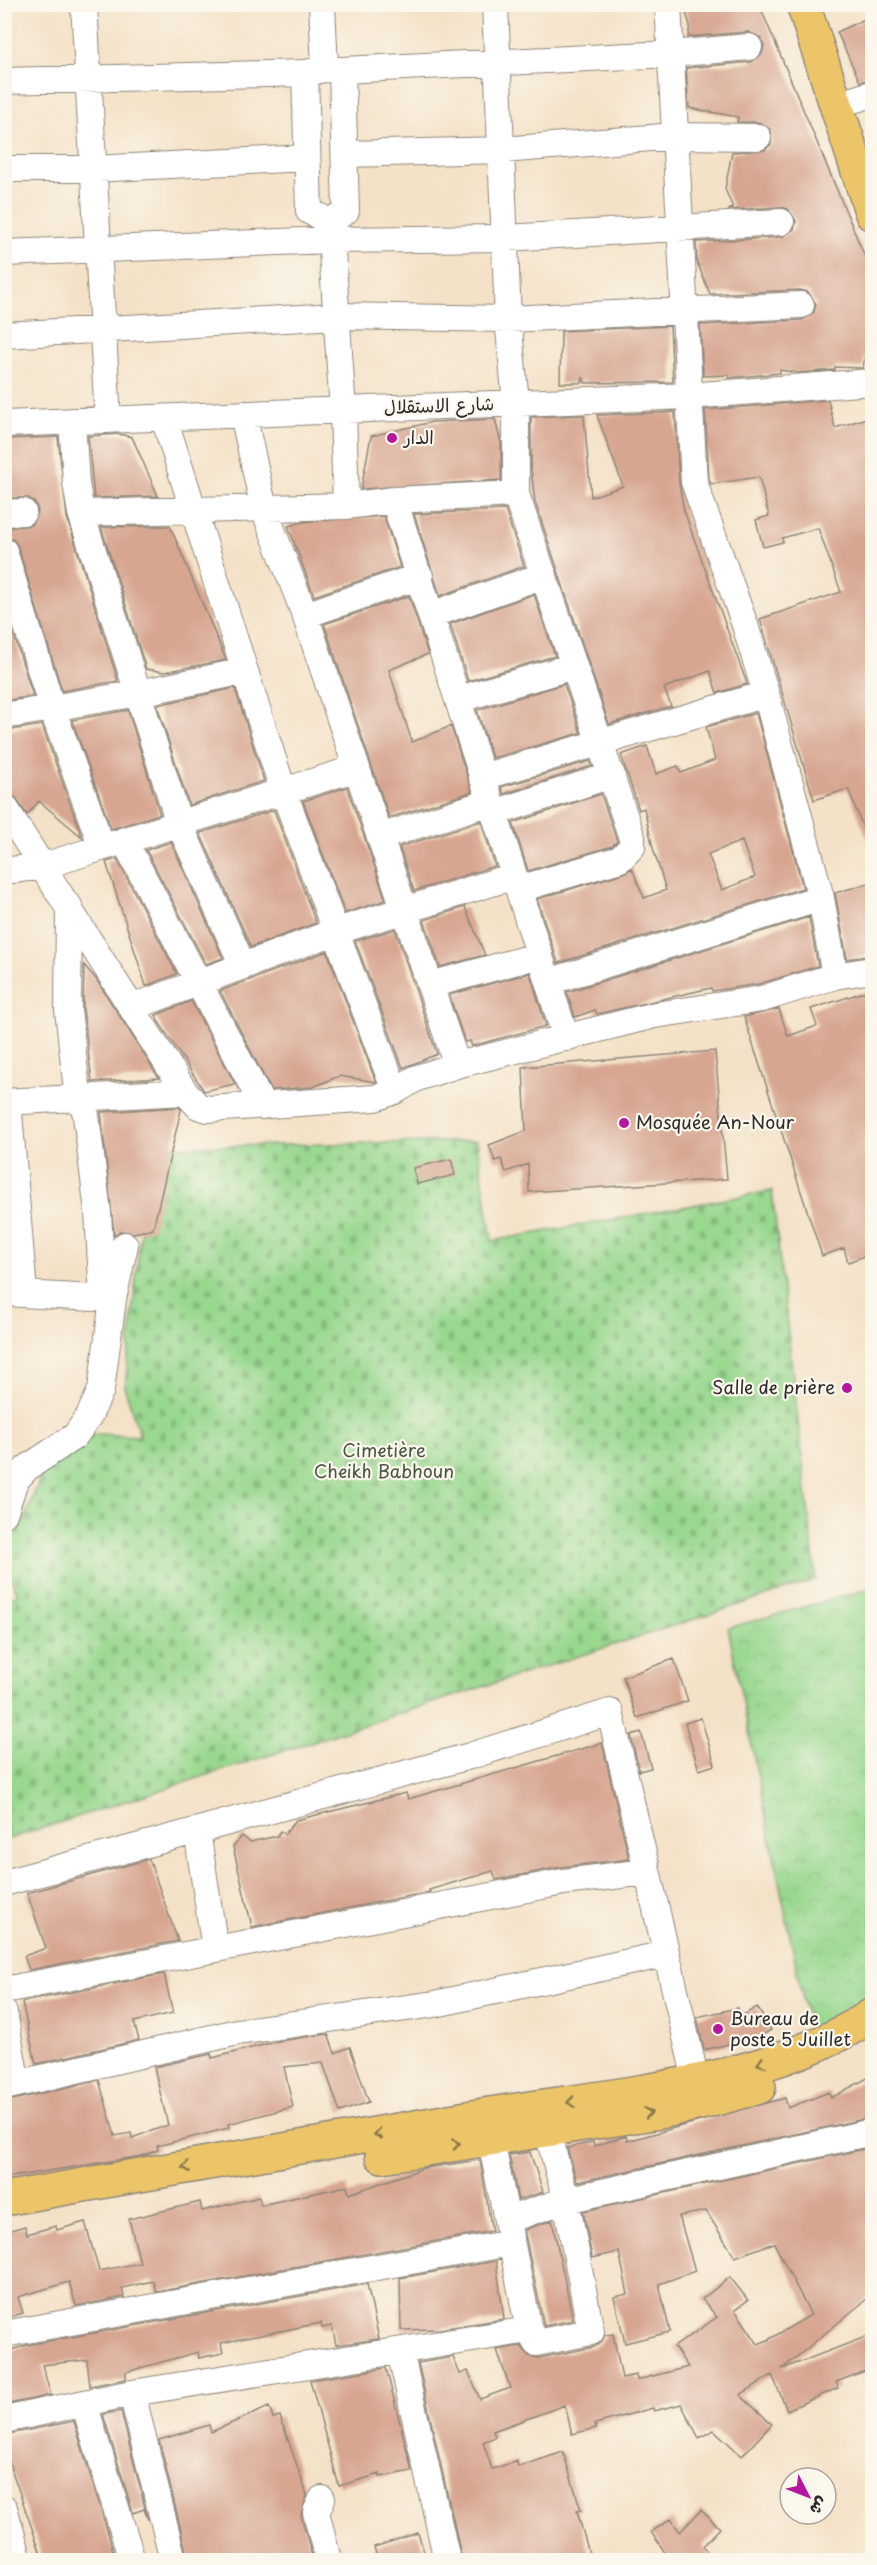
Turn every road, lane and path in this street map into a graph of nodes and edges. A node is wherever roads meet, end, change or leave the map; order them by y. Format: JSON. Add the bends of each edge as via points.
{"nodes":[{"id":1,"x":84,"y":4,"type":"edge"},
{"id":2,"x":322,"y":4,"type":"edge"},
{"id":3,"x":495,"y":4,"type":"edge"},
{"id":4,"x":668,"y":4,"type":"edge"},
{"id":5,"x":803,"y":4,"type":"edge"},
{"id":6,"x":749,"y":47,"type":"dead end"},
{"id":7,"x":670,"y":54,"type":"junction"},
{"id":8,"x":498,"y":61,"type":"junction"},
{"id":9,"x":324,"y":71,"type":"junction"},
{"id":10,"x":88,"y":79,"type":"junction"},
{"id":11,"x":4,"y":81,"type":"edge"},
{"id":12,"x":873,"y":94,"type":"edge"},
{"id":13,"x":836,"y":105,"type":"junction"},
{"id":14,"x":675,"y":136,"type":"junction"},
{"id":15,"x":758,"y":137,"type":"dead end"},
{"id":16,"x":502,"y":150,"type":"junction"},
{"id":17,"x":346,"y":154,"type":"junction"},
{"id":18,"x":308,"y":158,"type":"junction"},
{"id":19,"x":4,"y":169,"type":"edge"},
{"id":20,"x":93,"y":169,"type":"junction"},
{"id":21,"x":866,"y":171,"type":"edge"},
{"id":22,"x":873,"y":214,"type":"edge"},
{"id":23,"x":781,"y":222,"type":"dead end"},
{"id":24,"x":679,"y":229,"type":"junction"},
{"id":25,"x":331,"y":231,"type":"junction"},
{"id":26,"x":506,"y":238,"type":"junction"},
{"id":27,"x":98,"y":249,"type":"junction"},
{"id":28,"x":4,"y":253,"type":"edge"},
{"id":29,"x":801,"y":305,"type":"dead end"},
{"id":30,"x":683,"y":309,"type":"junction"},
{"id":31,"x":337,"y":316,"type":"junction"},
{"id":32,"x":508,"y":319,"type":"junction"},
{"id":33,"x":102,"y":330,"type":"junction"},
{"id":34,"x":4,"y":335,"type":"edge"},
{"id":35,"x":873,"y":382,"type":"edge"},
{"id":36,"x":688,"y":396,"type":"junction"},
{"id":37,"x":516,"y":403,"type":"junction"},
{"id":38,"x":343,"y":411,"type":"junction"},
{"id":39,"x":243,"y":414,"type":"junction"},
{"id":40,"x":164,"y":418,"type":"junction"},
{"id":41,"x":108,"y":420,"type":"junction"},
{"id":42,"x":72,"y":421,"type":"junction"},
{"id":43,"x":4,"y":424,"type":"edge"},
{"id":44,"x":516,"y":494,"type":"junction"},
{"id":45,"x":394,"y":501,"type":"junction"},
{"id":46,"x":346,"y":506,"type":"junction"},
{"id":47,"x":264,"y":509,"type":"junction"},
{"id":48,"x":194,"y":510,"type":"junction"},
{"id":49,"x":81,"y":513,"type":"junction"},
{"id":50,"x":4,"y":551,"type":"edge"},
{"id":51,"x":544,"y":575,"type":"junction"},
{"id":52,"x":420,"y":576,"type":"junction"},
{"id":53,"x":305,"y":615,"type":"junction"},
{"id":54,"x":430,"y":615,"type":"junction"},
{"id":55,"x":574,"y":666,"type":"junction"},
{"id":56,"x":245,"y":671,"type":"junction"},
{"id":57,"x":139,"y":693,"type":"junction"},
{"id":58,"x":766,"y":694,"type":"junction"},
{"id":59,"x":459,"y":699,"type":"junction"},
{"id":60,"x":52,"y":708,"type":"junction"},
{"id":61,"x":4,"y":716,"type":"edge"},
{"id":62,"x":599,"y":742,"type":"junction"},
{"id":63,"x":357,"y":768,"type":"junction"},
{"id":64,"x":612,"y":775,"type":"junction"},
{"id":65,"x":482,"y":777,"type":"junction"},
{"id":66,"x":283,"y":790,"type":"junction"},
{"id":67,"x":4,"y":806,"type":"edge"},
{"id":68,"x":492,"y":807,"type":"junction"},
{"id":69,"x":179,"y":823,"type":"junction"},
{"id":70,"x":380,"y":837,"type":"junction"},
{"id":71,"x":113,"y":844,"type":"junction"},
{"id":72,"x":43,"y":866,"type":"junction"},
{"id":73,"x":4,"y":871,"type":"edge"},
{"id":74,"x":516,"y":883,"type":"junction"},
{"id":75,"x":821,"y":898,"type":"junction"},
{"id":76,"x":69,"y":906,"type":"junction"},
{"id":77,"x":404,"y":910,"type":"junction"},
{"id":78,"x":337,"y":931,"type":"junction"},
{"id":79,"x":540,"y":955,"type":"junction"},
{"id":80,"x":243,"y":966,"type":"junction"},
{"id":81,"x":873,"y":970,"type":"edge"},
{"id":82,"x":835,"y":976,"type":"junction"},
{"id":83,"x":197,"y":981,"type":"junction"},
{"id":84,"x":548,"y":982,"type":"junction"},
{"id":85,"x":430,"y":985,"type":"junction"},
{"id":86,"x":132,"y":1006,"type":"junction"},
{"id":87,"x":566,"y":1038,"type":"junction"},
{"id":88,"x":457,"y":1065,"type":"junction"},
{"id":89,"x":395,"y":1091,"type":"junction"},
{"id":90,"x":185,"y":1092,"type":"junction"},
{"id":91,"x":82,"y":1099,"type":"junction"},
{"id":92,"x":6,"y":1102,"type":"edge"},
{"id":93,"x":263,"y":1106,"type":"junction"},
{"id":94,"x":124,"y":1245,"type":"dead end"},
{"id":95,"x":14,"y":1293,"type":"edge"},
{"id":96,"x":108,"y":1298,"type":"junction"},
{"id":97,"x":4,"y":1514,"type":"edge"},
{"id":98,"x":197,"y":1831,"type":"junction"},
{"id":99,"x":647,"y":1872,"type":"junction"},
{"id":100,"x":4,"y":1883,"type":"edge"},
{"id":101,"x":214,"y":1949,"type":"junction"},
{"id":102,"x":666,"y":1954,"type":"junction"},
{"id":103,"x":4,"y":1990,"type":"edge"},
{"id":104,"x":4,"y":2013,"type":"edge"},
{"id":105,"x":873,"y":2015,"type":"edge"},
{"id":106,"x":873,"y":2038,"type":"edge"},
{"id":107,"x":11,"y":2085,"type":"edge"},
{"id":108,"x":698,"y":2092,"type":"junction"},
{"id":109,"x":488,"y":2127,"type":"junction"},
{"id":110,"x":547,"y":2129,"type":"junction"},
{"id":111,"x":873,"y":2132,"type":"edge"},
{"id":112,"x":4,"y":2199,"type":"edge"},
{"id":113,"x":566,"y":2200,"type":"junction"},
{"id":114,"x":4,"y":2219,"type":"edge"},
{"id":115,"x":509,"y":2231,"type":"junction"},
{"id":116,"x":529,"y":2330,"type":"junction"},
{"id":117,"x":4,"y":2334,"type":"edge"},
{"id":118,"x":400,"y":2351,"type":"junction"},
{"id":119,"x":132,"y":2393,"type":"junction"},
{"id":120,"x":84,"y":2403,"type":"junction"},
{"id":121,"x":4,"y":2420,"type":"edge"},
{"id":122,"x":322,"y":2499,"type":"dead end"},
{"id":123,"x":4,"y":2508,"type":"edge"},
{"id":124,"x":19,"y":2560,"type":"edge"},
{"id":125,"x":132,"y":2560,"type":"edge"},
{"id":126,"x":173,"y":2560,"type":"edge"},
{"id":127,"x":328,"y":2560,"type":"edge"},
{"id":128,"x":447,"y":2560,"type":"edge"}],
"edges":[{"from":1,"to":10,"type":"street"},
{"from":2,"to":9,"type":"street"},
{"from":3,"to":8,"type":"street"},
{"from":4,"to":7,"type":"street"},
{"from":5,"to":13,"type":"main road"},
{"from":6,"to":7,"type":"street"},
{"from":7,"to":8,"type":"street"},
{"from":7,"to":14,"type":"street"},
{"from":8,"to":9,"type":"street"},
{"from":8,"to":16,"type":"street"},
{"from":9,"to":10,"type":"street"},
{"from":9,"to":17,"type":"street"},
{"from":9,"to":18,"type":"street"},
{"from":10,"to":11,"type":"street"},
{"from":10,"to":20,"type":"street"},
{"from":12,"to":13,"type":"street"},
{"from":13,"to":21,"type":"main road"},
{"from":14,"to":15,"type":"street"},
{"from":14,"to":16,"type":"street"},
{"from":14,"to":24,"type":"street"},
{"from":16,"to":17,"type":"street"},
{"from":16,"to":26,"type":"street"},
{"from":17,"to":25,"type":"street","via":[[346,211]]},
{"from":18,"to":20,"type":"street"},
{"from":18,"to":25,"type":"street","via":[[309,211]]},
{"from":19,"to":20,"type":"street"},
{"from":20,"to":27,"type":"street"},
{"from":21,"to":22,"type":"main road"},
{"from":23,"to":24,"type":"street"},
{"from":24,"to":26,"type":"street"},
{"from":24,"to":30,"type":"street"},
{"from":25,"to":26,"type":"street"},
{"from":25,"to":27,"type":"street"},
{"from":25,"to":31,"type":"street"},
{"from":26,"to":32,"type":"street"},
{"from":27,"to":28,"type":"street"},
{"from":27,"to":33,"type":"street"},
{"from":29,"to":30,"type":"street"},
{"from":30,"to":32,"type":"street"},
{"from":30,"to":36,"type":"street"},
{"from":31,"to":32,"type":"street"},
{"from":31,"to":33,"type":"street"},
{"from":31,"to":38,"type":"street"},
{"from":32,"to":37,"type":"street"},
{"from":33,"to":34,"type":"street"},
{"from":33,"to":41,"type":"street"},
{"from":35,"to":36,"type":"street","name":"شارع الاستقلال"},
{"from":36,"to":37,"type":"street","name":"شارع الاستقلال"},
{"from":36,"to":58,"type":"street","via":[[694,482]]},
{"from":37,"to":38,"type":"street","name":"شارع الاستقلال"},
{"from":37,"to":44,"type":"street"},
{"from":38,"to":39,"type":"street","name":"شارع الاستقلال"},
{"from":38,"to":46,"type":"street"},
{"from":39,"to":40,"type":"street","name":"شارع الاستقلال"},
{"from":39,"to":47,"type":"street"},
{"from":40,"to":41,"type":"street","name":"شارع الاستقلال"},
{"from":40,"to":48,"type":"street"},
{"from":41,"to":42,"type":"street","name":"شارع الاستقلال"},
{"from":42,"to":43,"type":"street","name":"شارع الاستقلال"},
{"from":42,"to":49,"type":"street"},
{"from":44,"to":45,"type":"street"},
{"from":44,"to":51,"type":"street"},
{"from":45,"to":46,"type":"street"},
{"from":45,"to":52,"type":"street"},
{"from":46,"to":47,"type":"street"},
{"from":47,"to":48,"type":"street"},
{"from":47,"to":53,"type":"street"},
{"from":48,"to":49,"type":"street"},
{"from":48,"to":56,"type":"street"},
{"from":49,"to":57,"type":"street"},
{"from":50,"to":60,"type":"street"},
{"from":51,"to":54,"type":"street"},
{"from":51,"to":55,"type":"street"},
{"from":52,"to":53,"type":"street"},
{"from":52,"to":54,"type":"street"},
{"from":53,"to":63,"type":"street"},
{"from":54,"to":59,"type":"street"},
{"from":55,"to":59,"type":"street"},
{"from":55,"to":62,"type":"street"},
{"from":56,"to":57,"type":"street"},
{"from":56,"to":66,"type":"street"},
{"from":57,"to":60,"type":"street"},
{"from":57,"to":69,"type":"street"},
{"from":58,"to":62,"type":"street"},
{"from":58,"to":75,"type":"street"},
{"from":59,"to":65,"type":"street"},
{"from":60,"to":61,"type":"street"},
{"from":60,"to":71,"type":"street"},
{"from":62,"to":64,"type":"street"},
{"from":62,"to":65,"type":"street"},
{"from":63,"to":66,"type":"street"},
{"from":63,"to":70,"type":"street"},
{"from":64,"to":68,"type":"street"},
{"from":64,"to":74,"type":"street","via":[[632,838],[628,855]]},
{"from":65,"to":68,"type":"street"},
{"from":66,"to":69,"type":"street"},
{"from":66,"to":78,"type":"street"},
{"from":67,"to":72,"type":"street"},
{"from":68,"to":70,"type":"street"},
{"from":68,"to":74,"type":"street"},
{"from":69,"to":71,"type":"street"},
{"from":69,"to":80,"type":"street"},
{"from":70,"to":77,"type":"street"},
{"from":71,"to":72,"type":"street"},
{"from":71,"to":83,"type":"street"},
{"from":72,"to":73,"type":"street"},
{"from":72,"to":76,"type":"street"},
{"from":74,"to":77,"type":"street"},
{"from":74,"to":79,"type":"street"},
{"from":75,"to":82,"type":"street"},
{"from":75,"to":84,"type":"street"},
{"from":76,"to":86,"type":"street"},
{"from":76,"to":91,"type":"street","via":[[68,1010],[76,1082]]},
{"from":77,"to":78,"type":"street"},
{"from":77,"to":85,"type":"street"},
{"from":78,"to":80,"type":"street"},
{"from":78,"to":89,"type":"street"},
{"from":79,"to":84,"type":"street"},
{"from":79,"to":85,"type":"street"},
{"from":80,"to":83,"type":"street"},
{"from":81,"to":82,"type":"street"},
{"from":82,"to":87,"type":"street","via":[[762,999],[655,1015]]},
{"from":83,"to":86,"type":"street"},
{"from":83,"to":93,"type":"street"},
{"from":84,"to":87,"type":"street"},
{"from":85,"to":88,"type":"street"},
{"from":86,"to":90,"type":"street"},
{"from":87,"to":88,"type":"street"},
{"from":88,"to":89,"type":"street","via":[[417,1078]]},
{"from":89,"to":93,"type":"street","via":[[375,1098]]},
{"from":90,"to":91,"type":"street"},
{"from":90,"to":93,"type":"street","via":[[198,1106],[208,1110]]},
{"from":91,"to":92,"type":"street"},
{"from":91,"to":96,"type":"street"},
{"from":92,"to":95,"type":"street"},
{"from":94,"to":96,"type":"street"},
{"from":95,"to":96,"type":"street"},
{"from":96,"to":97,"type":"street","via":[[101,1390],[89,1416],[75,1436],[27,1468],[15,1481]]},
{"from":98,"to":99,"type":"street","via":[[470,1756],[610,1712]]},
{"from":98,"to":100,"type":"street"},
{"from":98,"to":101,"type":"street"},
{"from":99,"to":101,"type":"street","via":[[563,1882]]},
{"from":99,"to":102,"type":"street"},
{"from":101,"to":103,"type":"street"},
{"from":102,"to":107,"type":"street","via":[[435,2004],[237,2032]]},
{"from":102,"to":108,"type":"street"},
{"from":104,"to":107,"type":"street"},
{"from":105,"to":108,"type":"main road","one_way":true,"via":[[790,2055]]},
{"from":106,"to":108,"type":"main road","via":[[797,2074]]},
{"from":108,"to":109,"type":"main road","one_way":true},
{"from":110,"to":108,"type":"main road","one_way":true},
{"from":109,"to":110,"type":"main road"},
{"from":109,"to":112,"type":"main road","one_way":true},
{"from":114,"to":109,"type":"main road","one_way":true},
{"from":109,"to":115,"type":"street"},
{"from":110,"to":113,"type":"street"},
{"from":111,"to":113,"type":"street"},
{"from":113,"to":115,"type":"street"},
{"from":113,"to":116,"type":"street","via":[[591,2332],[536,2343]]},
{"from":115,"to":116,"type":"street"},
{"from":115,"to":117,"type":"street"},
{"from":116,"to":118,"type":"street"},
{"from":118,"to":119,"type":"street"},
{"from":118,"to":128,"type":"street"},
{"from":119,"to":120,"type":"street"},
{"from":119,"to":126,"type":"street"},
{"from":120,"to":121,"type":"street"},
{"from":120,"to":125,"type":"street"},
{"from":122,"to":127,"type":"street","via":[[316,2512]]},
{"from":123,"to":124,"type":"street"}]}
